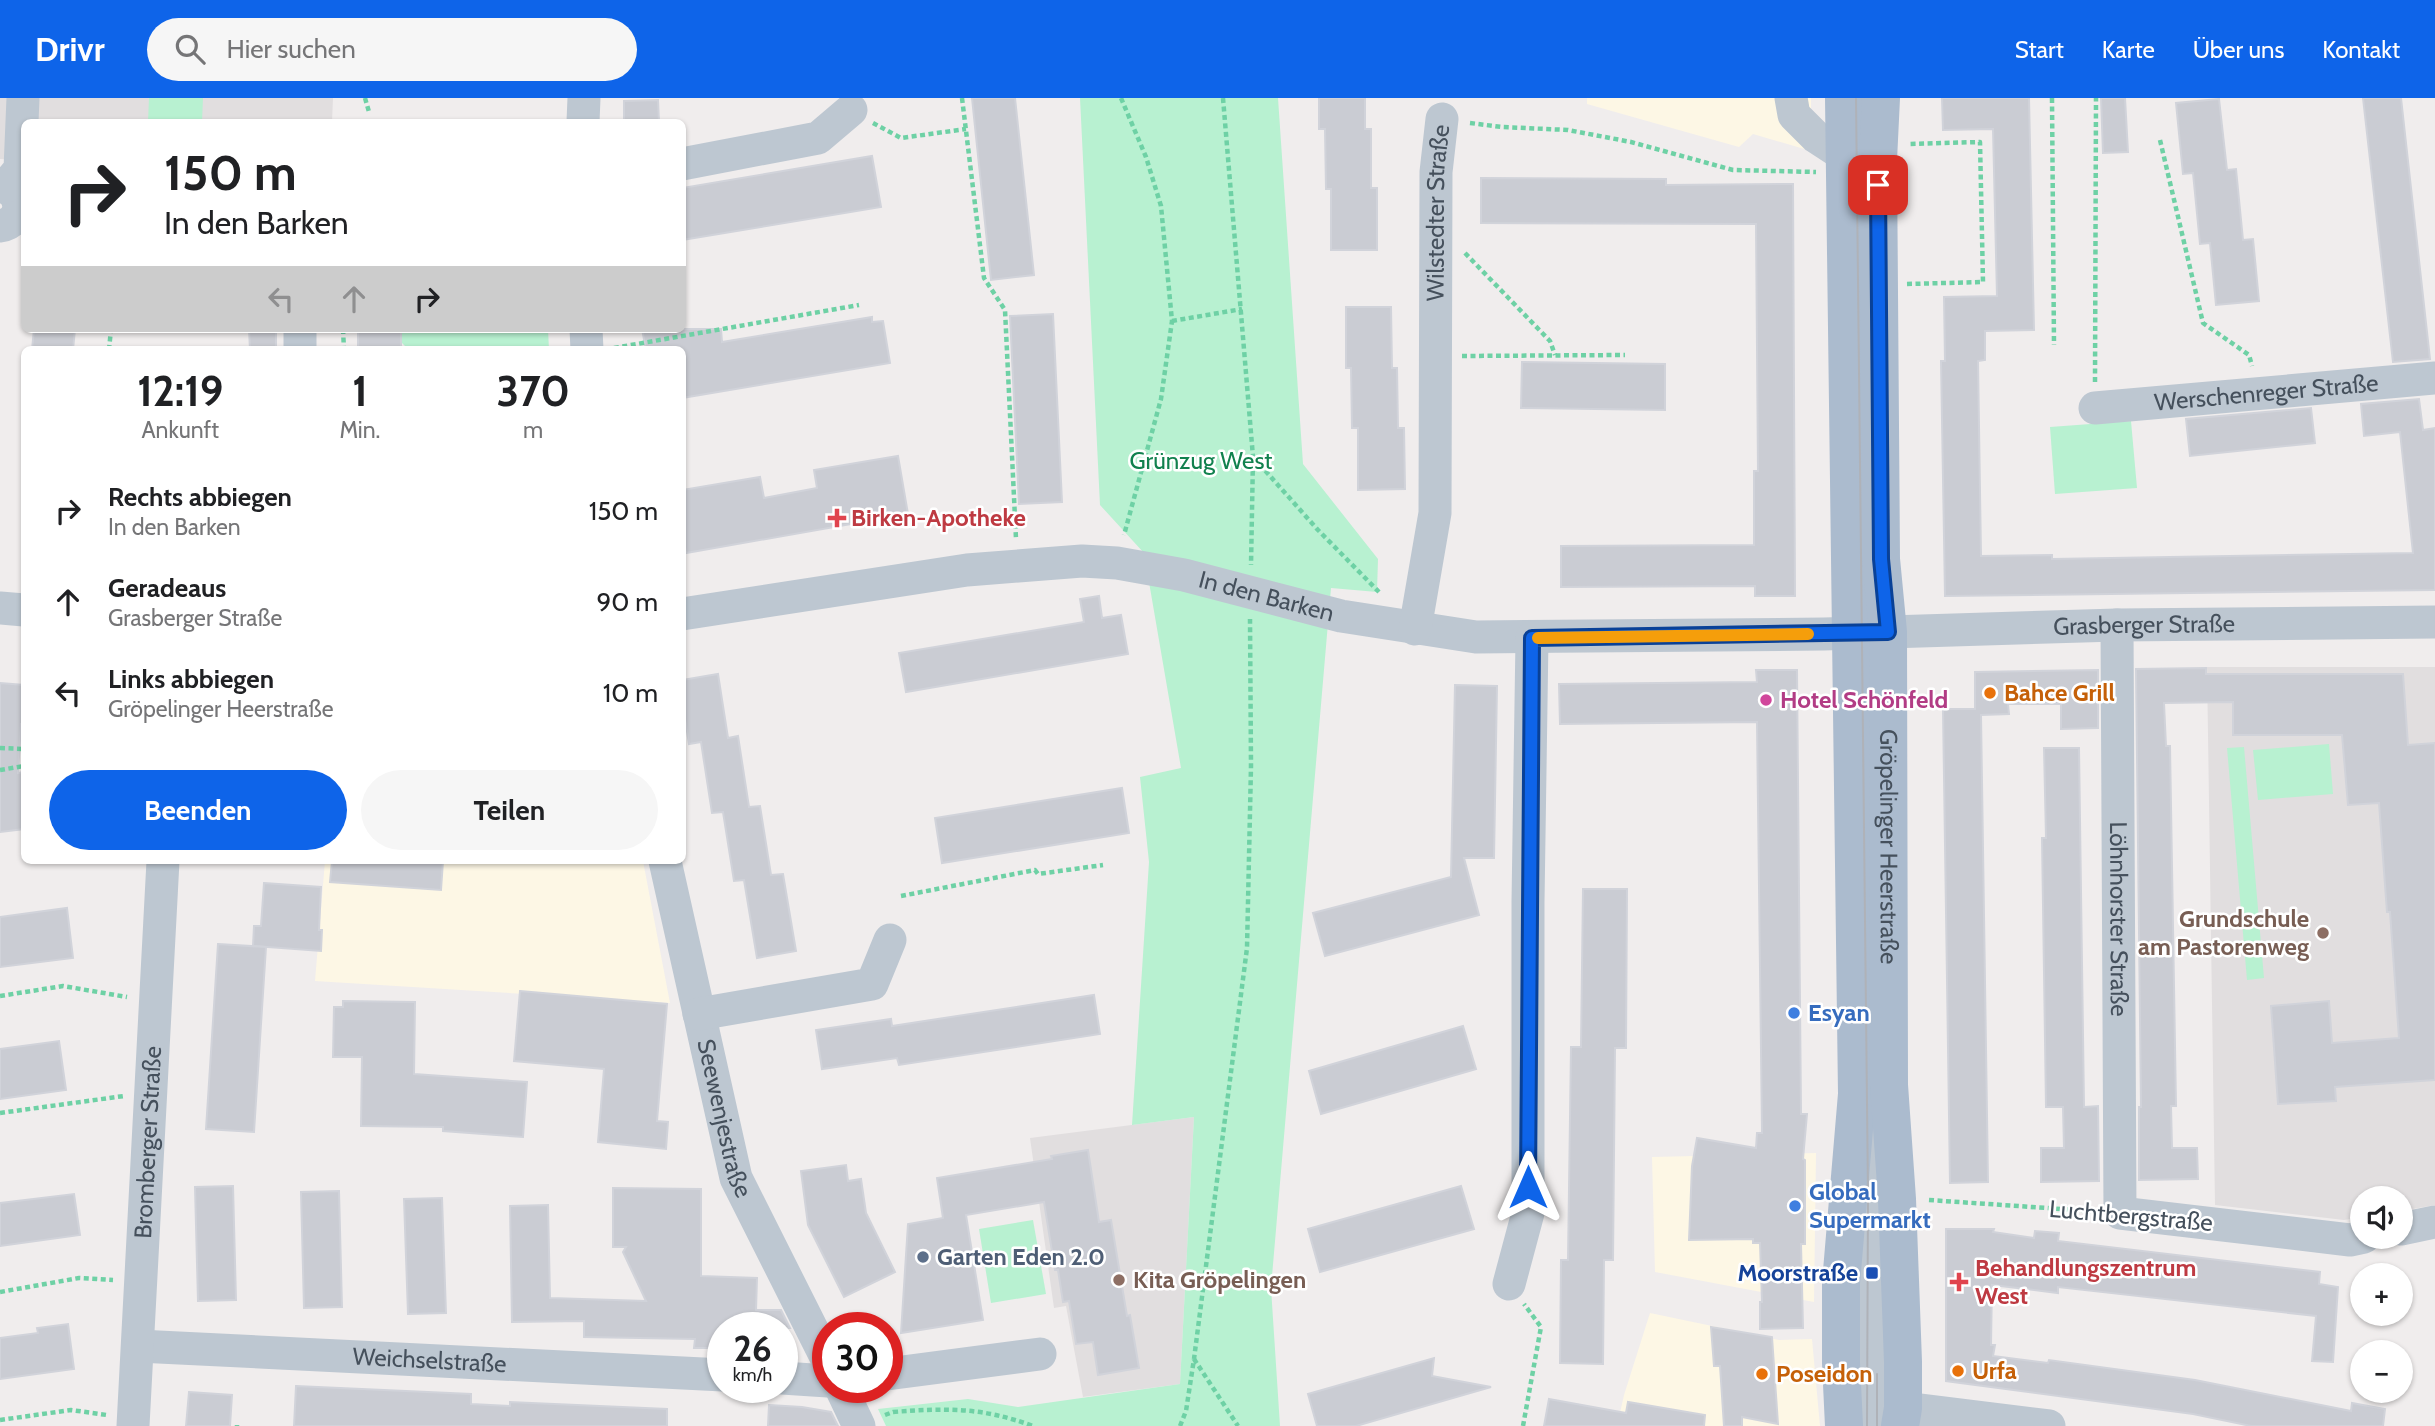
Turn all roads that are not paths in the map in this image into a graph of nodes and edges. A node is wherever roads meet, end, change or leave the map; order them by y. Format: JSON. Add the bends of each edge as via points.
{"nodes":[{"id":1,"x":584,"y":98,"type":"edge"},
{"id":2,"x":1791,"y":98,"type":"edge"},
{"id":3,"x":1844,"y":98,"type":"edge"},
{"id":4,"x":1862,"y":98,"type":"edge"},
{"id":5,"x":1881,"y":98,"type":"edge"},
{"id":6,"x":15,"y":101,"type":"edge"},
{"id":7,"x":851,"y":110,"type":"road end"},
{"id":8,"x":583,"y":119,"type":"edge"},
{"id":9,"x":1442,"y":119,"type":"road end"},
{"id":10,"x":1856,"y":158,"type":"junction"},
{"id":11,"x":686,"y":163,"type":"edge"},
{"id":12,"x":2,"y":187,"type":"edge"},
{"id":13,"x":0,"y":226,"type":"edge"},
{"id":14,"x":2435,"y":378,"type":"edge"},
{"id":15,"x":2095,"y":408,"type":"road end"},
{"id":16,"x":0,"y":608,"type":"edge"},
{"id":17,"x":21,"y":610,"type":"edge"},
{"id":18,"x":686,"y":613,"type":"edge"},
{"id":19,"x":2435,"y":622,"type":"edge"},
{"id":20,"x":2117,"y":625,"type":"junction"},
{"id":21,"x":1415,"y":629,"type":"junction"},
{"id":22,"x":1869,"y":632,"type":"junction"},
{"id":23,"x":1532,"y":638,"type":"junction"},
{"id":24,"x":163,"y":864,"type":"edge"},
{"id":25,"x":666,"y":864,"type":"edge"},
{"id":26,"x":890,"y":940,"type":"dead end"},
{"id":27,"x":699,"y":1014,"type":"junction"},
{"id":28,"x":1857,"y":1094,"type":"junction"},
{"id":29,"x":1872,"y":1136,"type":"junction"},
{"id":30,"x":2120,"y":1213,"type":"joint"},
{"id":31,"x":2435,"y":1222,"type":"edge"},
{"id":32,"x":2413,"y":1227,"type":"edge"},
{"id":33,"x":2350,"y":1240,"type":"edge"},
{"id":34,"x":1509,"y":1284,"type":"road end"},
{"id":35,"x":812,"y":1329,"type":"edge"},
{"id":36,"x":138,"y":1346,"type":"junction"},
{"id":37,"x":1040,"y":1354,"type":"dead end"},
{"id":38,"x":903,"y":1372,"type":"edge"},
{"id":39,"x":707,"y":1374,"type":"edge"},
{"id":40,"x":848,"y":1403,"type":"edge"},
{"id":41,"x":1877,"y":1421,"type":"edge"},
{"id":42,"x":133,"y":1422,"type":"edge"},
{"id":43,"x":858,"y":1425,"type":"edge"},
{"id":44,"x":2049,"y":1426,"type":"edge"}],
"edges":[{"from":1,"to":8,"type":"street"},
{"from":2,"to":10,"type":"street","via":[[1794,115],[1816,136]]},
{"from":3,"to":10,"type":"main road","name":"Gröpelinger Heerstraße"},
{"from":4,"to":22,"type":"street"},
{"from":5,"to":10,"type":"main road","name":"Gröpelinger Heerstraße"},
{"from":6,"to":12,"type":"street","via":[[20,169]]},
{"from":7,"to":11,"type":"street","via":[[818,138]]},
{"from":9,"to":21,"type":"street","name":"Wilstedter Straße","via":[[1436,172],[1435,513]]},
{"from":10,"to":22,"type":"main road","name":"Gröpelinger Heerstraße"},
{"from":10,"to":22,"type":"main road","name":"Gröpelinger Heerstraße","via":[[1879,285],[1881,559]]},
{"from":12,"to":13,"type":"street","via":[[16,195],[20,208],[15,219]]},
{"from":14,"to":15,"type":"street","name":"Werschenreger Straße"},
{"from":16,"to":17,"type":"street"},
{"from":18,"to":21,"type":"street","name":"In den Barken","via":[[967,570],[1082,561],[1184,575],[1341,616]]},
{"from":19,"to":20,"type":"street","name":"Grasberger Straße"},
{"from":20,"to":22,"type":"street","name":"Grasberger Straße"},
{"from":20,"to":30,"type":"street","name":"Löhnhorster Straße"},
{"from":21,"to":23,"type":"street","name":"In den Barken"},
{"from":22,"to":23,"type":"street","name":"In den Barken"},
{"from":22,"to":28,"type":"main road","name":"Gröpelinger Heerstraße"},
{"from":22,"to":29,"type":"street"},
{"from":22,"to":41,"type":"main road","name":"Gröpelinger Heerstraße","via":[[1897,1199]]},
{"from":23,"to":34,"type":"street","via":[[1528,1213]]},
{"from":24,"to":36,"type":"street","name":"Bromberger Straße"},
{"from":25,"to":27,"type":"street","name":"Seewenjestraße"},
{"from":26,"to":27,"type":"street","via":[[872,984]]},
{"from":27,"to":35,"type":"street","name":"Seewenjestraße","via":[[736,1178]]},
{"from":28,"to":29,"type":"street"},
{"from":28,"to":41,"type":"main road","name":"Gröpelinger Heerstraße","via":[[1841,1283],[1841,1363]]},
{"from":29,"to":41,"type":"street"},
{"from":30,"to":33,"type":"street","name":"Luchtbergstraße"},
{"from":31,"to":32,"type":"street"},
{"from":36,"to":39,"type":"street","name":"Weichselstraße"},
{"from":36,"to":42,"type":"street","name":"Bromberger Straße"},
{"from":37,"to":38,"type":"street"},
{"from":40,"to":43,"type":"street"},
{"from":41,"to":44,"type":"street"}]}
